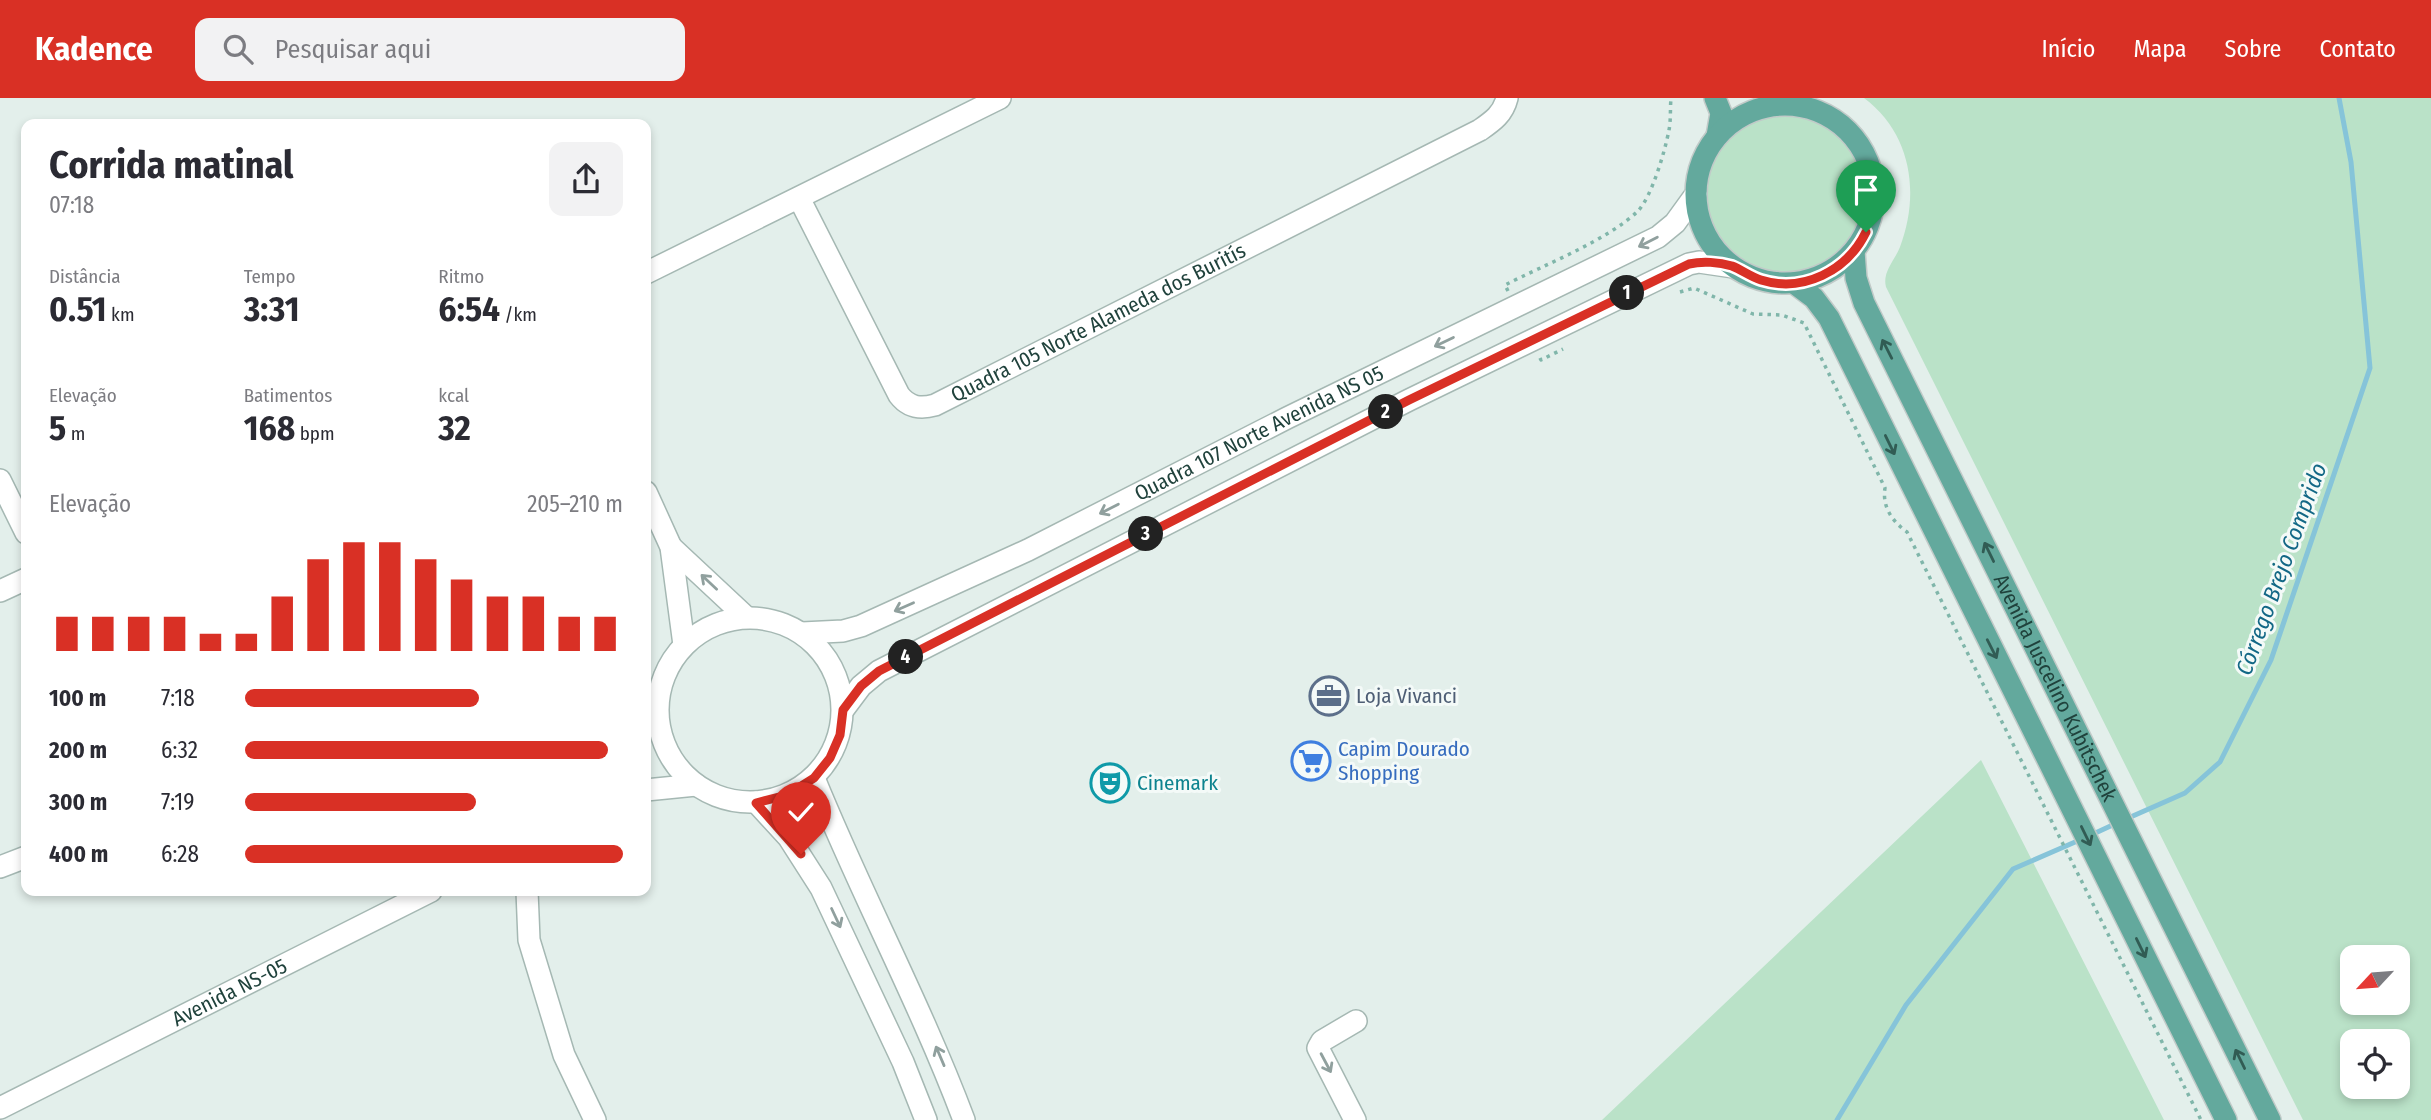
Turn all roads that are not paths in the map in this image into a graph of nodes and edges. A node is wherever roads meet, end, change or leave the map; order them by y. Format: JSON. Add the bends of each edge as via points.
{"nodes":[{"id":1,"x":1000,"y":98,"type":"edge"},
{"id":2,"x":1507,"y":98,"type":"edge"},
{"id":3,"x":1715,"y":98,"type":"edge"},
{"id":4,"x":1776,"y":101,"type":"edge"},
{"id":5,"x":1717,"y":136,"type":"junction"},
{"id":6,"x":1696,"y":194,"type":"junction"},
{"id":7,"x":799,"y":198,"type":"junction"},
{"id":8,"x":1854,"y":251,"type":"junction"},
{"id":9,"x":1733,"y":267,"type":"junction"},
{"id":10,"x":651,"y":271,"type":"edge"},
{"id":11,"x":1794,"y":283,"type":"junction"},
{"id":12,"x":0,"y":480,"type":"edge"},
{"id":13,"x":651,"y":503,"type":"edge"},
{"id":14,"x":21,"y":523,"type":"edge"},
{"id":15,"x":671,"y":547,"type":"junction"},
{"id":16,"x":21,"y":581,"type":"edge"},
{"id":17,"x":0,"y":591,"type":"edge"},
{"id":18,"x":746,"y":617,"type":"junction"},
{"id":19,"x":802,"y":633,"type":"junction"},
{"id":20,"x":684,"y":645,"type":"junction"},
{"id":21,"x":652,"y":709,"type":"edge"},
{"id":22,"x":843,"y":710,"type":"junction"},
{"id":23,"x":814,"y":778,"type":"junction"},
{"id":24,"x":696,"y":785,"type":"junction"},
{"id":25,"x":651,"y":790,"type":"edge"},
{"id":26,"x":756,"y":803,"type":"junction"},
{"id":27,"x":21,"y":859,"type":"edge"},
{"id":28,"x":0,"y":867,"type":"edge"},
{"id":29,"x":421,"y":896,"type":"edge"},
{"id":30,"x":527,"y":896,"type":"edge"},
{"id":31,"x":1356,"y":1021,"type":"dead end"},
{"id":32,"x":27,"y":1094,"type":"junction"},
{"id":33,"x":0,"y":1098,"type":"edge"},
{"id":34,"x":0,"y":1108,"type":"edge"},
{"id":35,"x":595,"y":1120,"type":"edge"},
{"id":36,"x":926,"y":1120,"type":"edge"},
{"id":37,"x":964,"y":1120,"type":"edge"},
{"id":38,"x":1355,"y":1120,"type":"edge"},
{"id":39,"x":2226,"y":1120,"type":"edge"},
{"id":40,"x":2270,"y":1120,"type":"edge"}],
"edges":[{"from":1,"to":7,"type":"street"},
{"from":2,"to":7,"type":"street","name":"Quadra 105 Norte Alameda dos Buritís","via":[[1495,120],[924,408],[908,404],[900,395]]},
{"from":3,"to":5,"type":"main road","via":[[1721,113]]},
{"from":4,"to":5,"type":"main road","via":[[1748,112]]},
{"from":4,"to":8,"type":"main road","via":[[1832,118],[1851,134],[1867,159],[1874,185],[1872,212]]},
{"from":5,"to":6,"type":"main road","via":[[1702,161]]},
{"from":6,"to":9,"type":"main road","via":[[1705,234]]},
{"from":6,"to":19,"type":"street","name":"Quadra 107 Norte Avenida NS 05","one_way":true,"via":[[1658,237],[1028,550],[861,626]]},
{"from":7,"to":10,"type":"street"},
{"from":8,"to":11,"type":"main road","via":[[1825,274]]},
{"from":40,"to":8,"type":"main road","name":"Avenida Juscelino Kubitschek","one_way":true,"via":[[1864,303]]},
{"from":9,"to":11,"type":"main road","via":[[1762,281]]},
{"from":9,"to":22,"type":"street","name":"Quadra 107 Norte Avenida NS 05","via":[[1689,264],[1531,340],[879,671]]},
{"from":11,"to":39,"type":"main road","name":"Avenida Juscelino Kubitschek","one_way":true,"via":[[1814,298],[1829,318]]},
{"from":12,"to":14,"type":"street"},
{"from":13,"to":15,"type":"street"},
{"from":18,"to":15,"type":"street","one_way":true},
{"from":15,"to":20,"type":"street"},
{"from":16,"to":17,"type":"street"},
{"from":18,"to":19,"type":"street","via":[[775,620]]},
{"from":18,"to":20,"type":"street","via":[[712,625]]},
{"from":19,"to":22,"type":"street","via":[[832,666]]},
{"from":20,"to":21,"type":"street","via":[[666,671]]},
{"from":21,"to":24,"type":"street","via":[[674,762]]},
{"from":22,"to":23,"type":"street","via":[[840,735]]},
{"from":23,"to":26,"type":"street","via":[[787,795]]},
{"from":37,"to":23,"type":"street","one_way":true,"via":[[939,1054]]},
{"from":24,"to":25,"type":"street"},
{"from":24,"to":26,"type":"street","via":[[725,799]]},
{"from":26,"to":36,"type":"street","one_way":true,"via":[[789,838],[821,888],[904,1062]]},
{"from":27,"to":28,"type":"street"},
{"from":29,"to":32,"type":"street","name":"Avenida NS-05"},
{"from":30,"to":35,"type":"street","via":[[529,940],[565,1055]]},
{"from":31,"to":38,"type":"street","one_way":true,"via":[[1318,1048]]},
{"from":32,"to":33,"type":"street","name":"Avenida NS-05"},
{"from":32,"to":34,"type":"street","name":"Avenida NS-05"}]}
